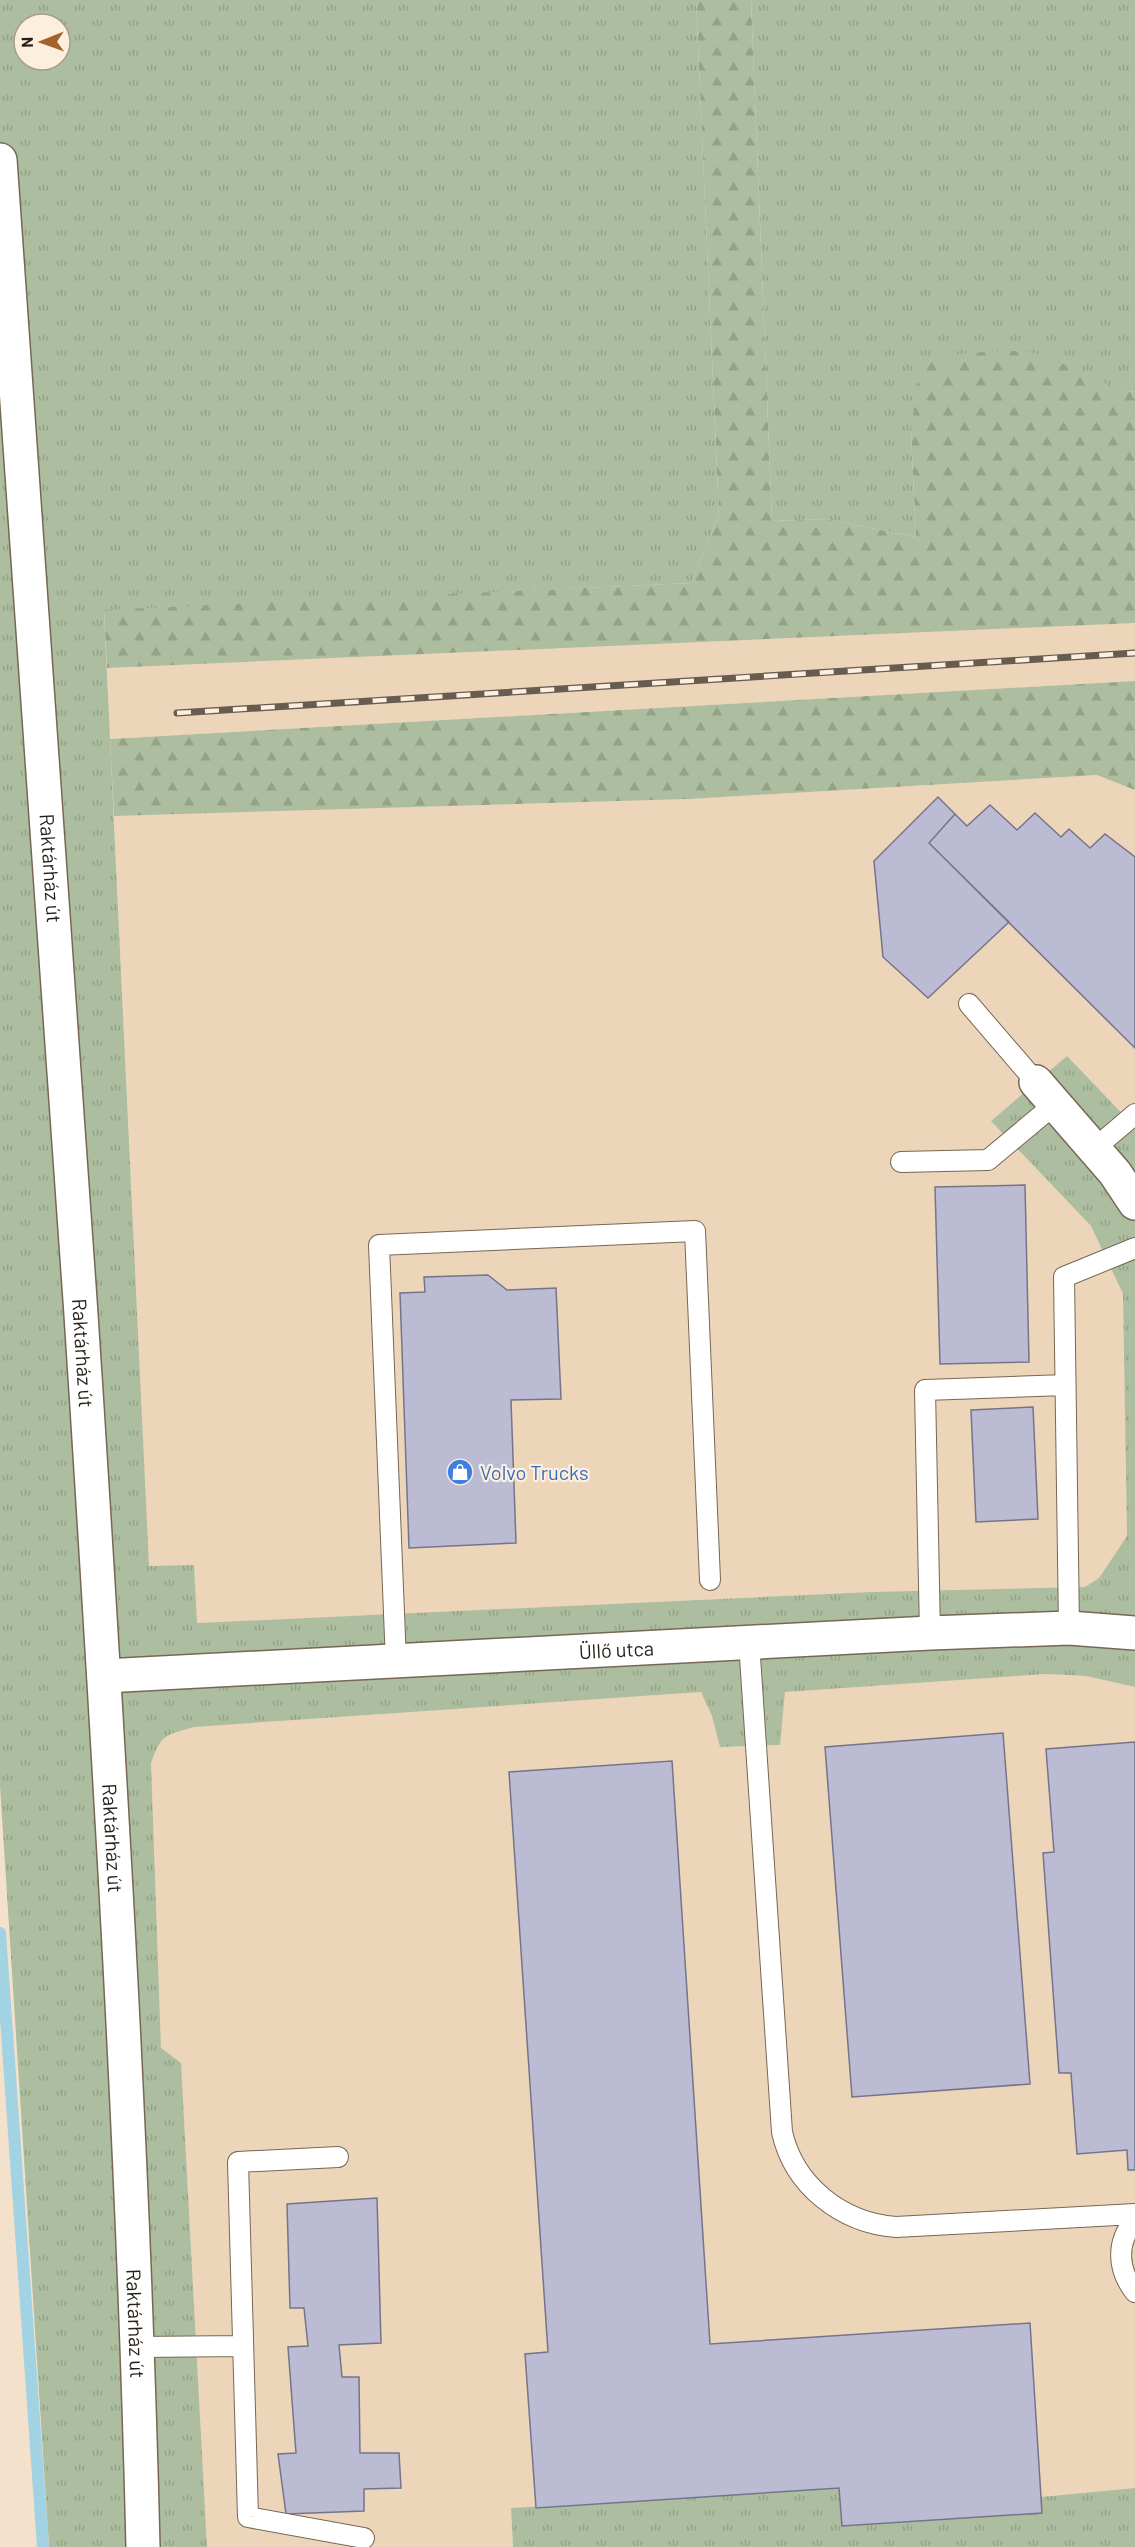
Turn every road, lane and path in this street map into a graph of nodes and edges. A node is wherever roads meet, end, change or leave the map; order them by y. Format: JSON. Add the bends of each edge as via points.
{"nodes":[{"id":1,"x":0,"y":159,"type":"edge"},
{"id":2,"x":969,"y":1004,"type":"dead end"},
{"id":3,"x":1046,"y":1093,"type":"junction"},
{"id":4,"x":1135,"y":1114,"type":"edge"},
{"id":5,"x":1094,"y":1149,"type":"junction"},
{"id":6,"x":901,"y":1162,"type":"dead end"},
{"id":7,"x":1135,"y":1203,"type":"edge"},
{"id":8,"x":1135,"y":1248,"type":"edge"},
{"id":9,"x":1065,"y":1384,"type":"junction"},
{"id":10,"x":710,"y":1580,"type":"dead end"},
{"id":11,"x":1069,"y":1628,"type":"junction"},
{"id":12,"x":1132,"y":1632,"type":"edge"},
{"id":13,"x":930,"y":1633,"type":"junction"},
{"id":14,"x":749,"y":1642,"type":"junction"},
{"id":15,"x":396,"y":1662,"type":"junction"},
{"id":16,"x":104,"y":1676,"type":"junction"},
{"id":17,"x":338,"y":2157,"type":"dead end"},
{"id":18,"x":1135,"y":2214,"type":"edge"},
{"id":19,"x":1135,"y":2220,"type":"edge"},
{"id":20,"x":1135,"y":2292,"type":"edge"},
{"id":21,"x":243,"y":2346,"type":"junction"},
{"id":22,"x":138,"y":2347,"type":"junction"},
{"id":23,"x":364,"y":2538,"type":"dead end"},
{"id":24,"x":143,"y":2547,"type":"edge"}],
"edges":[{"from":1,"to":16,"type":"street","name":"Raktárház út","via":[[44,728]]},
{"from":2,"to":3,"type":"lane"},
{"from":3,"to":5,"type":"street"},
{"from":3,"to":6,"type":"lane","via":[[988,1160]]},
{"from":4,"to":5,"type":"lane"},
{"from":5,"to":7,"type":"street"},
{"from":8,"to":9,"type":"lane","via":[[1064,1277]]},
{"from":9,"to":11,"type":"lane"},
{"from":9,"to":13,"type":"lane","via":[[925,1390]]},
{"from":10,"to":15,"type":"lane","via":[[695,1231],[379,1245]]},
{"from":11,"to":12,"type":"street","name":"Üllő utca"},
{"from":11,"to":13,"type":"street","name":"Üllő utca"},
{"from":13,"to":14,"type":"street","name":"Üllő utca"},
{"from":14,"to":15,"type":"street","name":"Üllő utca"},
{"from":14,"to":18,"type":"lane","via":[[782,2132],[801,2173],[823,2199],[871,2225],[896,2227]]},
{"from":15,"to":16,"type":"street","name":"Üllő utca"},
{"from":16,"to":22,"type":"street","name":"Raktárház út"},
{"from":17,"to":21,"type":"lane","via":[[238,2162]]},
{"from":19,"to":20,"type":"lane","via":[[1122,2241],[1120,2253],[1122,2268]]},
{"from":21,"to":22,"type":"lane"},
{"from":21,"to":23,"type":"lane","via":[[249,2517]]},
{"from":22,"to":24,"type":"street","name":"Raktárház út"}]}
